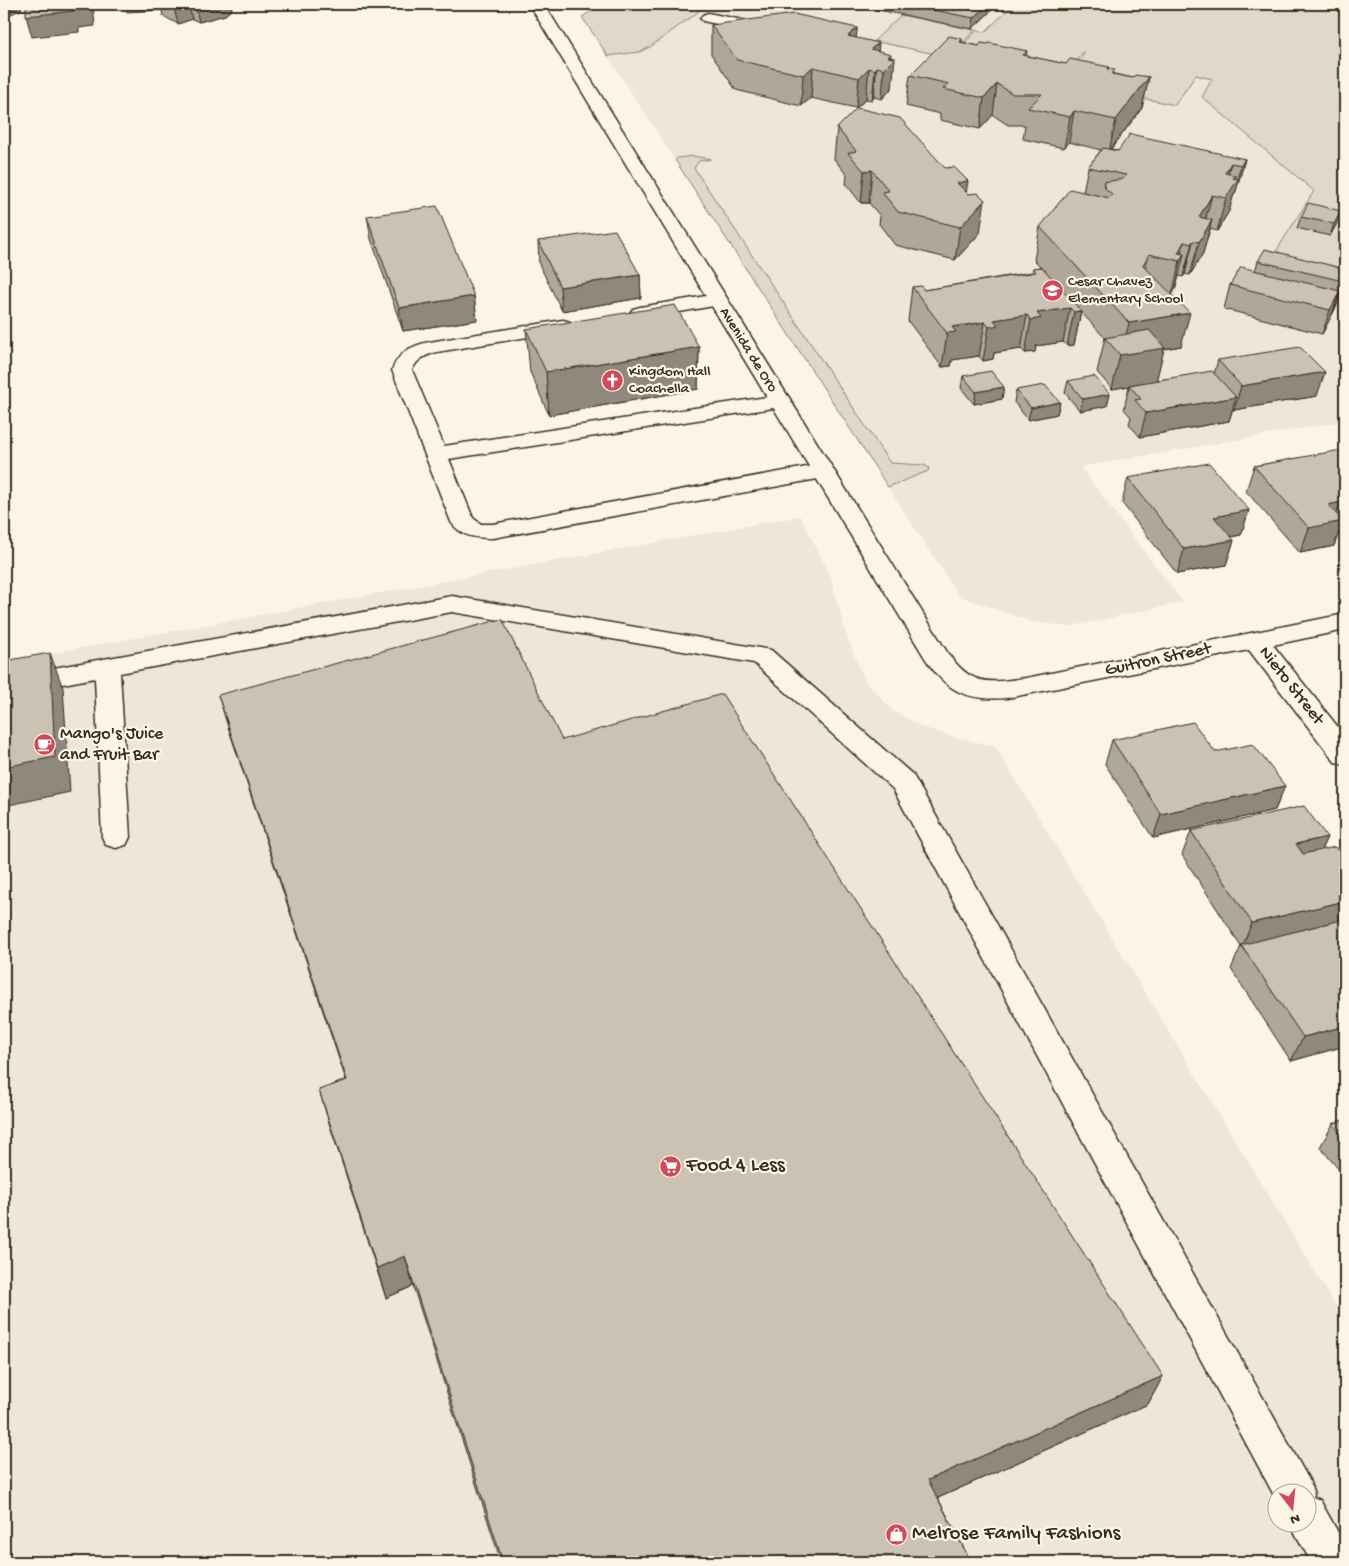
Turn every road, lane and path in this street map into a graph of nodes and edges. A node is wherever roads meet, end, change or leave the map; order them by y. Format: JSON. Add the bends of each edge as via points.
{"nodes":[{"id":1,"x":536,"y":4,"type":"edge"},
{"id":2,"x":708,"y":18,"type":"dead end"},
{"id":3,"x":783,"y":34,"type":"edge"},
{"id":4,"x":718,"y":300,"type":"junction"},
{"id":5,"x":622,"y":316,"type":"edge"},
{"id":6,"x":583,"y":322,"type":"edge"},
{"id":7,"x":780,"y":401,"type":"junction"},
{"id":8,"x":436,"y":454,"type":"junction"},
{"id":9,"x":823,"y":471,"type":"junction"},
{"id":10,"x":1345,"y":622,"type":"edge"},
{"id":11,"x":1255,"y":640,"type":"junction"},
{"id":12,"x":107,"y":667,"type":"junction"},
{"id":13,"x":4,"y":686,"type":"edge"},
{"id":14,"x":970,"y":687,"type":"joint"},
{"id":15,"x":1345,"y":755,"type":"edge"},
{"id":16,"x":116,"y":837,"type":"dead end"},
{"id":17,"x":1289,"y":1484,"type":"edge"},
{"id":18,"x":1316,"y":1532,"type":"edge"},
{"id":19,"x":1333,"y":1562,"type":"edge"}],
"edges":[{"from":1,"to":4,"type":"street","name":"Avenida de Oro"},
{"from":2,"to":3,"type":"street"},
{"from":4,"to":5,"type":"street"},
{"from":4,"to":7,"type":"street","name":"Avenida de Oro"},
{"from":6,"to":8,"type":"street","via":[[436,346],[418,351],[405,360],[402,370]]},
{"from":7,"to":8,"type":"street"},
{"from":7,"to":9,"type":"street","name":"Avenida de Oro"},
{"from":8,"to":9,"type":"street","via":[[463,522],[476,531],[493,531]]},
{"from":9,"to":14,"type":"street","name":"Avenida de Oro","via":[[938,658],[953,678]]},
{"from":10,"to":11,"type":"street","name":"Guitron Street"},
{"from":11,"to":14,"type":"street","name":"Guitron Street","via":[[1026,687],[994,691]]},
{"from":11,"to":15,"type":"street","name":"Nieto Street"},
{"from":12,"to":13,"type":"street"},
{"from":12,"to":16,"type":"street"},
{"from":12,"to":17,"type":"street","via":[[452,604],[762,656],[903,782]]},
{"from":18,"to":19,"type":"street"}]}
